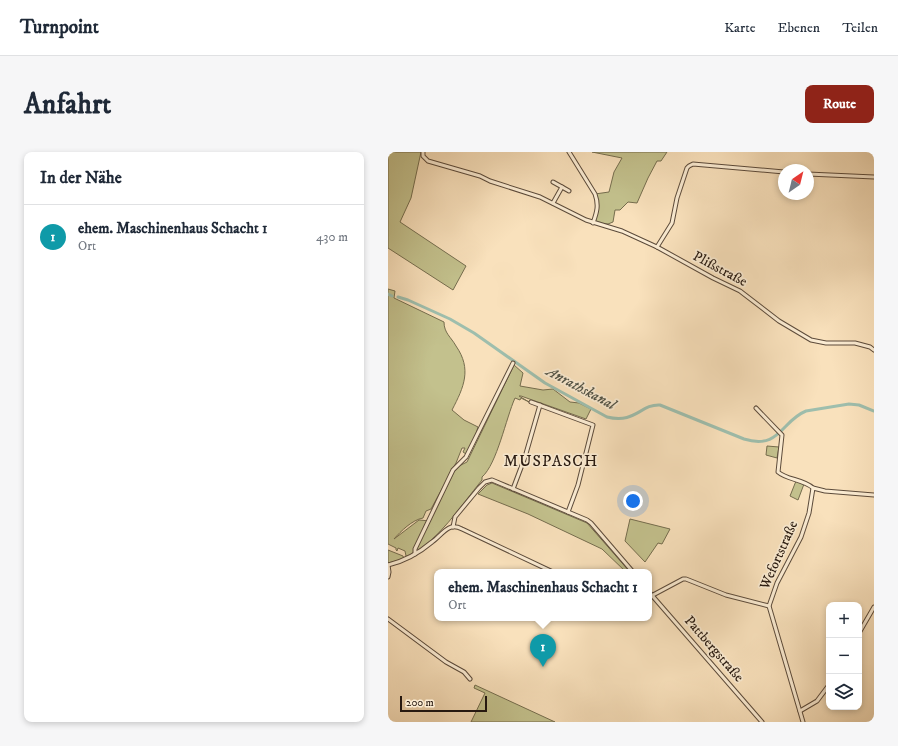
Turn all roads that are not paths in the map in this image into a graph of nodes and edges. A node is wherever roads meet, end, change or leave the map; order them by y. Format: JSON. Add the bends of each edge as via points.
{"nodes":[{"id":1,"x":423,"y":152,"type":"edge"},
{"id":2,"x":569,"y":152,"type":"edge"},
{"id":3,"x":778,"y":171,"type":"edge"},
{"id":4,"x":814,"y":174,"type":"edge"},
{"id":5,"x":874,"y":177,"type":"edge"},
{"id":6,"x":553,"y":182,"type":"dead end"},
{"id":7,"x":562,"y":187,"type":"junction"},
{"id":8,"x":569,"y":191,"type":"dead end"},
{"id":9,"x":553,"y":203,"type":"junction"},
{"id":10,"x":593,"y":223,"type":"junction"},
{"id":11,"x":657,"y":247,"type":"junction"},
{"id":12,"x":874,"y":350,"type":"edge"},
{"id":13,"x":512,"y":363,"type":"dead end"},
{"id":14,"x":531,"y":402,"type":"dead end"},
{"id":15,"x":540,"y":405,"type":"junction"},
{"id":16,"x":756,"y":408,"type":"dead end"},
{"id":17,"x":813,"y":488,"type":"junction"},
{"id":18,"x":513,"y":489,"type":"junction"},
{"id":19,"x":874,"y":495,"type":"edge"},
{"id":20,"x":568,"y":512,"type":"junction"},
{"id":21,"x":453,"y":527,"type":"junction"},
{"id":22,"x":415,"y":554,"type":"junction"},
{"id":23,"x":388,"y":565,"type":"edge"},
{"id":24,"x":547,"y":569,"type":"edge"},
{"id":25,"x":630,"y":569,"type":"edge"},
{"id":26,"x":388,"y":577,"type":"edge"},
{"id":27,"x":653,"y":595,"type":"joint"},
{"id":28,"x":769,"y":606,"type":"junction"},
{"id":29,"x":874,"y":606,"type":"edge"},
{"id":30,"x":388,"y":619,"type":"edge"},
{"id":31,"x":862,"y":628,"type":"edge"},
{"id":32,"x":470,"y":679,"type":"dead end"},
{"id":33,"x":826,"y":689,"type":"edge"},
{"id":34,"x":800,"y":711,"type":"junction"},
{"id":35,"x":762,"y":722,"type":"edge"},
{"id":36,"x":803,"y":722,"type":"edge"}],
"edges":[{"from":1,"to":9,"type":"street","name":"Plißstraße","via":[[428,162],[480,176]]},
{"from":2,"to":10,"type":"street","via":[[598,201]]},
{"from":3,"to":11,"type":"street","via":[[693,164],[689,166],[677,198],[672,223]]},
{"from":4,"to":5,"type":"street"},
{"from":6,"to":7,"type":"street"},
{"from":7,"to":8,"type":"street"},
{"from":7,"to":9,"type":"street"},
{"from":9,"to":10,"type":"street","name":"Plißstraße"},
{"from":10,"to":11,"type":"street","name":"Plißstraße","via":[[616,229]]},
{"from":11,"to":12,"type":"street","name":"Plißstraße","via":[[740,291],[779,321],[811,340],[855,344]]},
{"from":13,"to":22,"type":"street","via":[[466,457],[453,470]]},
{"from":14,"to":15,"type":"street"},
{"from":15,"to":18,"type":"street"},
{"from":15,"to":20,"type":"street","via":[[593,425],[578,485]]},
{"from":16,"to":17,"type":"street","via":[[780,433],[782,444],[778,472]]},
{"from":17,"to":19,"type":"street"},
{"from":17,"to":28,"type":"street","name":"Wefortstraße","via":[[809,514],[801,537],[777,583]]},
{"from":18,"to":20,"type":"street"},
{"from":18,"to":21,"type":"street","via":[[492,480],[485,482],[455,518]]},
{"from":20,"to":25,"type":"street","via":[[591,523]]},
{"from":21,"to":22,"type":"street"},
{"from":21,"to":24,"type":"street"},
{"from":22,"to":23,"type":"street"},
{"from":23,"to":26,"type":"street"},
{"from":27,"to":28,"type":"street","via":[[686,579]]},
{"from":27,"to":35,"type":"street","name":"Pattbergstraße"},
{"from":28,"to":34,"type":"street","name":"Wefortstraße"},
{"from":29,"to":31,"type":"street"},
{"from":30,"to":32,"type":"street","via":[[446,662],[464,672]]},
{"from":33,"to":34,"type":"street","via":[[817,701]]},
{"from":34,"to":36,"type":"street","name":"Wefortstraße"}]}
